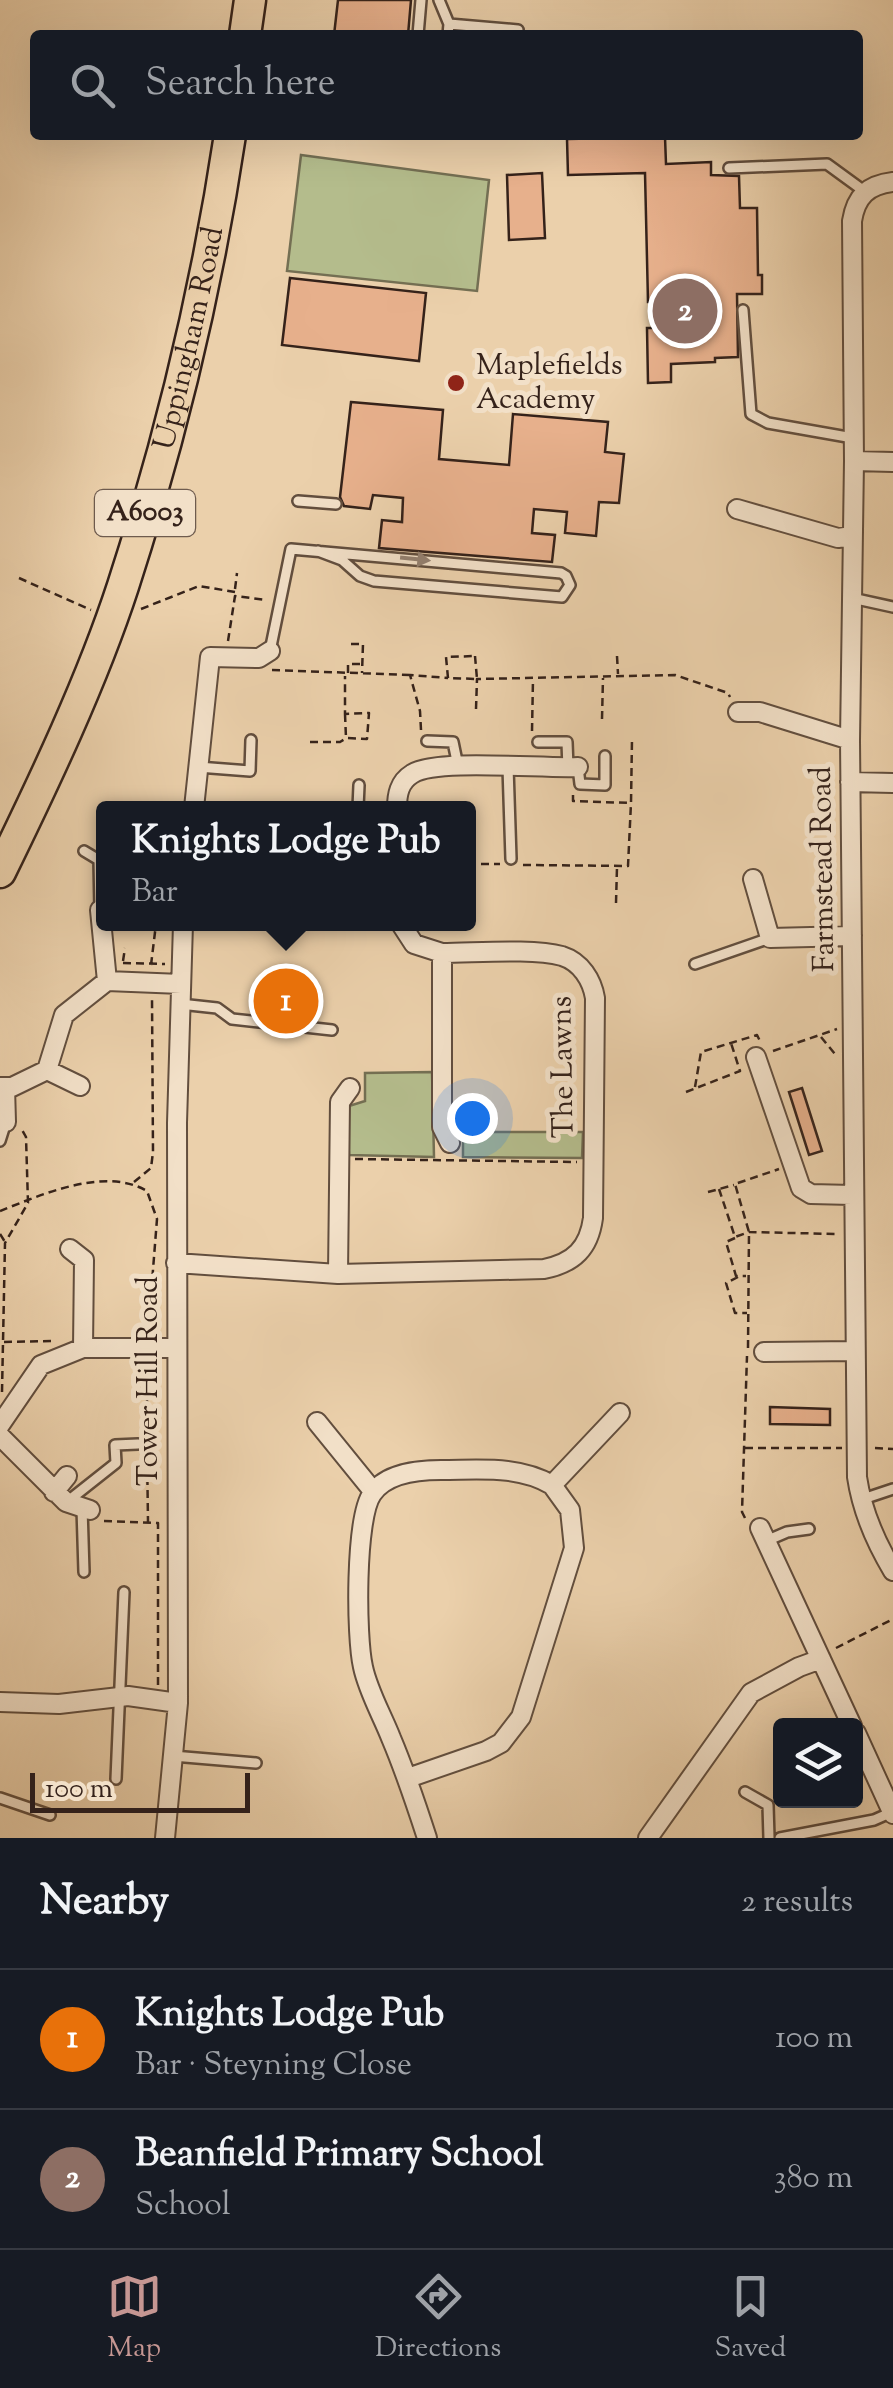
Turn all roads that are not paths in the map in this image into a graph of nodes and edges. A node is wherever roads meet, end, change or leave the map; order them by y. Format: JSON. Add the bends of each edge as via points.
{"nodes":[{"id":1,"x":250,"y":0,"type":"edge"},
{"id":2,"x":421,"y":0,"type":"edge"},
{"id":3,"x":439,"y":0,"type":"edge"},
{"id":4,"x":448,"y":29,"type":"edge"},
{"id":5,"x":246,"y":30,"type":"edge"},
{"id":6,"x":418,"y":30,"type":"edge"},
{"id":7,"x":518,"y":30,"type":"dead end"},
{"id":8,"x":229,"y":140,"type":"edge"},
{"id":9,"x":729,"y":168,"type":"dead end"},
{"id":10,"x":893,"y":182,"type":"edge"},
{"id":11,"x":864,"y":191,"type":"junction"},
{"id":12,"x":744,"y":310,"type":"dead end"},
{"id":13,"x":853,"y":438,"type":"junction"},
{"id":14,"x":854,"y":461,"type":"junction"},
{"id":15,"x":893,"y":462,"type":"edge"},
{"id":16,"x":298,"y":500,"type":"dead end"},
{"id":17,"x":336,"y":504,"type":"dead end"},
{"id":18,"x":738,"y":509,"type":"dead end"},
{"id":19,"x":852,"y":536,"type":"junction"},
{"id":20,"x":318,"y":551,"type":"junction"},
{"id":21,"x":851,"y":598,"type":"junction"},
{"id":22,"x":893,"y":607,"type":"edge"},
{"id":23,"x":270,"y":652,"type":"joint"},
{"id":24,"x":738,"y":712,"type":"road end"},
{"id":25,"x":251,"y":740,"type":"dead end"},
{"id":26,"x":850,"y":740,"type":"junction"},
{"id":27,"x":427,"y":742,"type":"dead end"},
{"id":28,"x":538,"y":742,"type":"dead end"},
{"id":29,"x":605,"y":756,"type":"dead end"},
{"id":30,"x":458,"y":766,"type":"junction"},
{"id":31,"x":198,"y":767,"type":"junction"},
{"id":32,"x":508,"y":767,"type":"junction"},
{"id":33,"x":573,"y":768,"type":"junction"},
{"id":34,"x":850,"y":782,"type":"junction"},
{"id":35,"x":893,"y":782,"type":"edge"},
{"id":36,"x":359,"y":785,"type":"dead end"},
{"id":37,"x":195,"y":801,"type":"edge"},
{"id":38,"x":358,"y":801,"type":"edge"},
{"id":39,"x":398,"y":801,"type":"edge"},
{"id":40,"x":84,"y":851,"type":"dead end"},
{"id":41,"x":96,"y":858,"type":"edge"},
{"id":42,"x":511,"y":859,"type":"dead end"},
{"id":43,"x":0,"y":872,"type":"edge"},
{"id":44,"x":753,"y":879,"type":"dead end"},
{"id":45,"x":102,"y":931,"type":"edge"},
{"id":46,"x":183,"y":931,"type":"edge"},
{"id":47,"x":406,"y":931,"type":"edge"},
{"id":48,"x":852,"y":936,"type":"junction"},
{"id":49,"x":770,"y":938,"type":"junction"},
{"id":50,"x":442,"y":953,"type":"junction"},
{"id":51,"x":695,"y":964,"type":"dead end"},
{"id":52,"x":107,"y":981,"type":"junction"},
{"id":53,"x":180,"y":994,"type":"junction"},
{"id":54,"x":332,"y":1030,"type":"dead end"},
{"id":55,"x":756,"y":1056,"type":"dead end"},
{"id":56,"x":47,"y":1070,"type":"junction"},
{"id":57,"x":80,"y":1086,"type":"dead end"},
{"id":58,"x":2,"y":1087,"type":"edge"},
{"id":59,"x":350,"y":1088,"type":"dead end"},
{"id":60,"x":6,"y":1122,"type":"joint"},
{"id":61,"x":0,"y":1141,"type":"edge"},
{"id":62,"x":450,"y":1143,"type":"dead end"},
{"id":63,"x":852,"y":1195,"type":"junction"},
{"id":64,"x":84,"y":1254,"type":"dead end"},
{"id":65,"x":176,"y":1264,"type":"junction"},
{"id":66,"x":338,"y":1274,"type":"junction"},
{"id":67,"x":83,"y":1342,"type":"junction"},
{"id":68,"x":176,"y":1348,"type":"junction"},
{"id":69,"x":854,"y":1351,"type":"junction"},
{"id":70,"x":756,"y":1352,"type":"road end"},
{"id":71,"x":620,"y":1413,"type":"dead end"},
{"id":72,"x":317,"y":1422,"type":"dead end"},
{"id":73,"x":0,"y":1424,"type":"edge"},
{"id":74,"x":0,"y":1436,"type":"edge"},
{"id":75,"x":138,"y":1444,"type":"dead end"},
{"id":76,"x":67,"y":1476,"type":"dead end"},
{"id":77,"x":552,"y":1486,"type":"junction"},
{"id":78,"x":893,"y":1489,"type":"edge"},
{"id":79,"x":373,"y":1491,"type":"junction"},
{"id":80,"x":860,"y":1500,"type":"junction"},
{"id":81,"x":73,"y":1503,"type":"junction"},
{"id":82,"x":809,"y":1529,"type":"dead end"},
{"id":83,"x":763,"y":1534,"type":"joint"},
{"id":84,"x":893,"y":1571,"type":"edge"},
{"id":85,"x":84,"y":1572,"type":"dead end"},
{"id":86,"x":124,"y":1592,"type":"dead end"},
{"id":87,"x":821,"y":1657,"type":"junction"},
{"id":88,"x":118,"y":1696,"type":"junction"},
{"id":89,"x":0,"y":1702,"type":"edge"},
{"id":90,"x":178,"y":1703,"type":"junction"},
{"id":91,"x":848,"y":1718,"type":"edge"},
{"id":92,"x":863,"y":1749,"type":"edge"},
{"id":93,"x":173,"y":1756,"type":"junction"},
{"id":94,"x":256,"y":1763,"type":"dead end"},
{"id":95,"x":408,"y":1778,"type":"junction"},
{"id":96,"x":116,"y":1779,"type":"dead end"},
{"id":97,"x":745,"y":1792,"type":"dead end"},
{"id":98,"x":0,"y":1798,"type":"edge"},
{"id":99,"x":892,"y":1813,"type":"edge"},
{"id":100,"x":50,"y":1815,"type":"dead end"},
{"id":101,"x":165,"y":1838,"type":"edge"},
{"id":102,"x":427,"y":1838,"type":"edge"},
{"id":103,"x":648,"y":1838,"type":"edge"},
{"id":104,"x":769,"y":1838,"type":"edge"},
{"id":105,"x":780,"y":1838,"type":"edge"}],
"edges":[{"from":1,"to":5,"type":"highway"},
{"from":2,"to":6,"type":"lane"},
{"from":3,"to":4,"type":"lane"},
{"from":4,"to":7,"type":"lane"},
{"from":8,"to":43,"type":"highway","name":"Uppingham Road","number":"A6003","via":[[175,412],[112,616]]},
{"from":9,"to":11,"type":"lane","via":[[827,164]]},
{"from":10,"to":11,"type":"street"},
{"from":11,"to":13,"type":"street","name":"Farmstead Road","via":[[852,221]]},
{"from":12,"to":13,"type":"lane","via":[[751,414]]},
{"from":13,"to":14,"type":"street","name":"Farmstead Road"},
{"from":14,"to":15,"type":"street"},
{"from":14,"to":19,"type":"street","name":"Farmstead Road"},
{"from":16,"to":17,"type":"lane"},
{"from":18,"to":19,"type":"street","via":[[838,538]]},
{"from":19,"to":21,"type":"street","name":"Farmstead Road"},
{"from":20,"to":20,"type":"lane","one_way":true,"via":[[561,573],[570,585],[562,597],[374,581]]},
{"from":20,"to":23,"type":"lane","via":[[290,549]]},
{"from":21,"to":22,"type":"lane"},
{"from":21,"to":26,"type":"street","name":"Farmstead Road"},
{"from":23,"to":31,"type":"street","via":[[259,658],[210,657]]},
{"from":24,"to":26,"type":"street","via":[[760,712]]},
{"from":25,"to":31,"type":"lane","via":[[250,771]]},
{"from":26,"to":34,"type":"street","name":"Farmstead Road"},
{"from":27,"to":30,"type":"lane","via":[[453,742]]},
{"from":28,"to":33,"type":"lane","via":[[567,742]]},
{"from":29,"to":33,"type":"lane","via":[[605,785],[580,784]]},
{"from":30,"to":32,"type":"street"},
{"from":30,"to":39,"type":"street","via":[[412,774],[400,786]]},
{"from":31,"to":37,"type":"street"},
{"from":32,"to":33,"type":"street"},
{"from":32,"to":42,"type":"lane"},
{"from":34,"to":35,"type":"street"},
{"from":34,"to":48,"type":"street","name":"Farmstead Road"},
{"from":36,"to":38,"type":"lane"},
{"from":40,"to":41,"type":"lane"},
{"from":44,"to":49,"type":"street"},
{"from":45,"to":52,"type":"street"},
{"from":46,"to":53,"type":"street","name":"Tower Hill Road"},
{"from":47,"to":50,"type":"street","via":[[414,944]]},
{"from":48,"to":49,"type":"street"},
{"from":48,"to":63,"type":"street","name":"Farmstead Road"},
{"from":49,"to":51,"type":"lane"},
{"from":50,"to":62,"type":"street","via":[[442,1127]]},
{"from":50,"to":66,"type":"street","name":"The Lawns","via":[[548,954],[584,971],[594,998],[591,1232],[574,1258],[544,1269]]},
{"from":52,"to":53,"type":"street","via":[[151,974]]},
{"from":52,"to":56,"type":"street","via":[[64,1016]]},
{"from":53,"to":54,"type":"lane","via":[[232,1020]]},
{"from":53,"to":65,"type":"street","name":"Tower Hill Road"},
{"from":55,"to":63,"type":"street","via":[[800,1188]]},
{"from":56,"to":57,"type":"street"},
{"from":56,"to":58,"type":"street"},
{"from":58,"to":60,"type":"street"},
{"from":59,"to":66,"type":"street","via":[[340,1102]]},
{"from":60,"to":61,"type":"lane"},
{"from":63,"to":69,"type":"street","name":"Farmstead Road"},
{"from":64,"to":67,"type":"street"},
{"from":65,"to":66,"type":"street","name":"The Lawns"},
{"from":65,"to":68,"type":"street","name":"Tower Hill Road"},
{"from":67,"to":68,"type":"street"},
{"from":67,"to":73,"type":"street","via":[[42,1365]]},
{"from":68,"to":90,"type":"street","name":"Tower Hill Road"},
{"from":69,"to":70,"type":"street"},
{"from":69,"to":80,"type":"street","name":"Farmstead Road"},
{"from":71,"to":77,"type":"street"},
{"from":72,"to":79,"type":"street"},
{"from":74,"to":81,"type":"street"},
{"from":75,"to":81,"type":"lane","via":[[115,1446],[116,1463]]},
{"from":76,"to":81,"type":"street"},
{"from":77,"to":79,"type":"street","via":[[520,1472],[417,1470]]},
{"from":77,"to":95,"type":"street","via":[[570,1510],[574,1548],[521,1717],[486,1752]]},
{"from":78,"to":80,"type":"lane"},
{"from":79,"to":95,"type":"street","via":[[362,1522],[360,1645],[363,1669]]},
{"from":80,"to":84,"type":"street","name":"Farmstead Road"},
{"from":81,"to":85,"type":"lane"},
{"from":82,"to":83,"type":"lane"},
{"from":83,"to":87,"type":"street"},
{"from":86,"to":88,"type":"lane"},
{"from":87,"to":91,"type":"street"},
{"from":87,"to":103,"type":"street","via":[[751,1692]]},
{"from":88,"to":89,"type":"street"},
{"from":88,"to":90,"type":"street"},
{"from":88,"to":96,"type":"lane"},
{"from":90,"to":93,"type":"street","name":"Tower Hill Road"},
{"from":92,"to":99,"type":"street"},
{"from":93,"to":94,"type":"lane"},
{"from":93,"to":101,"type":"street","name":"Tower Hill Road"},
{"from":95,"to":102,"type":"street"},
{"from":97,"to":104,"type":"lane","via":[[768,1804]]},
{"from":98,"to":100,"type":"lane"},
{"from":99,"to":105,"type":"lane"}]}
